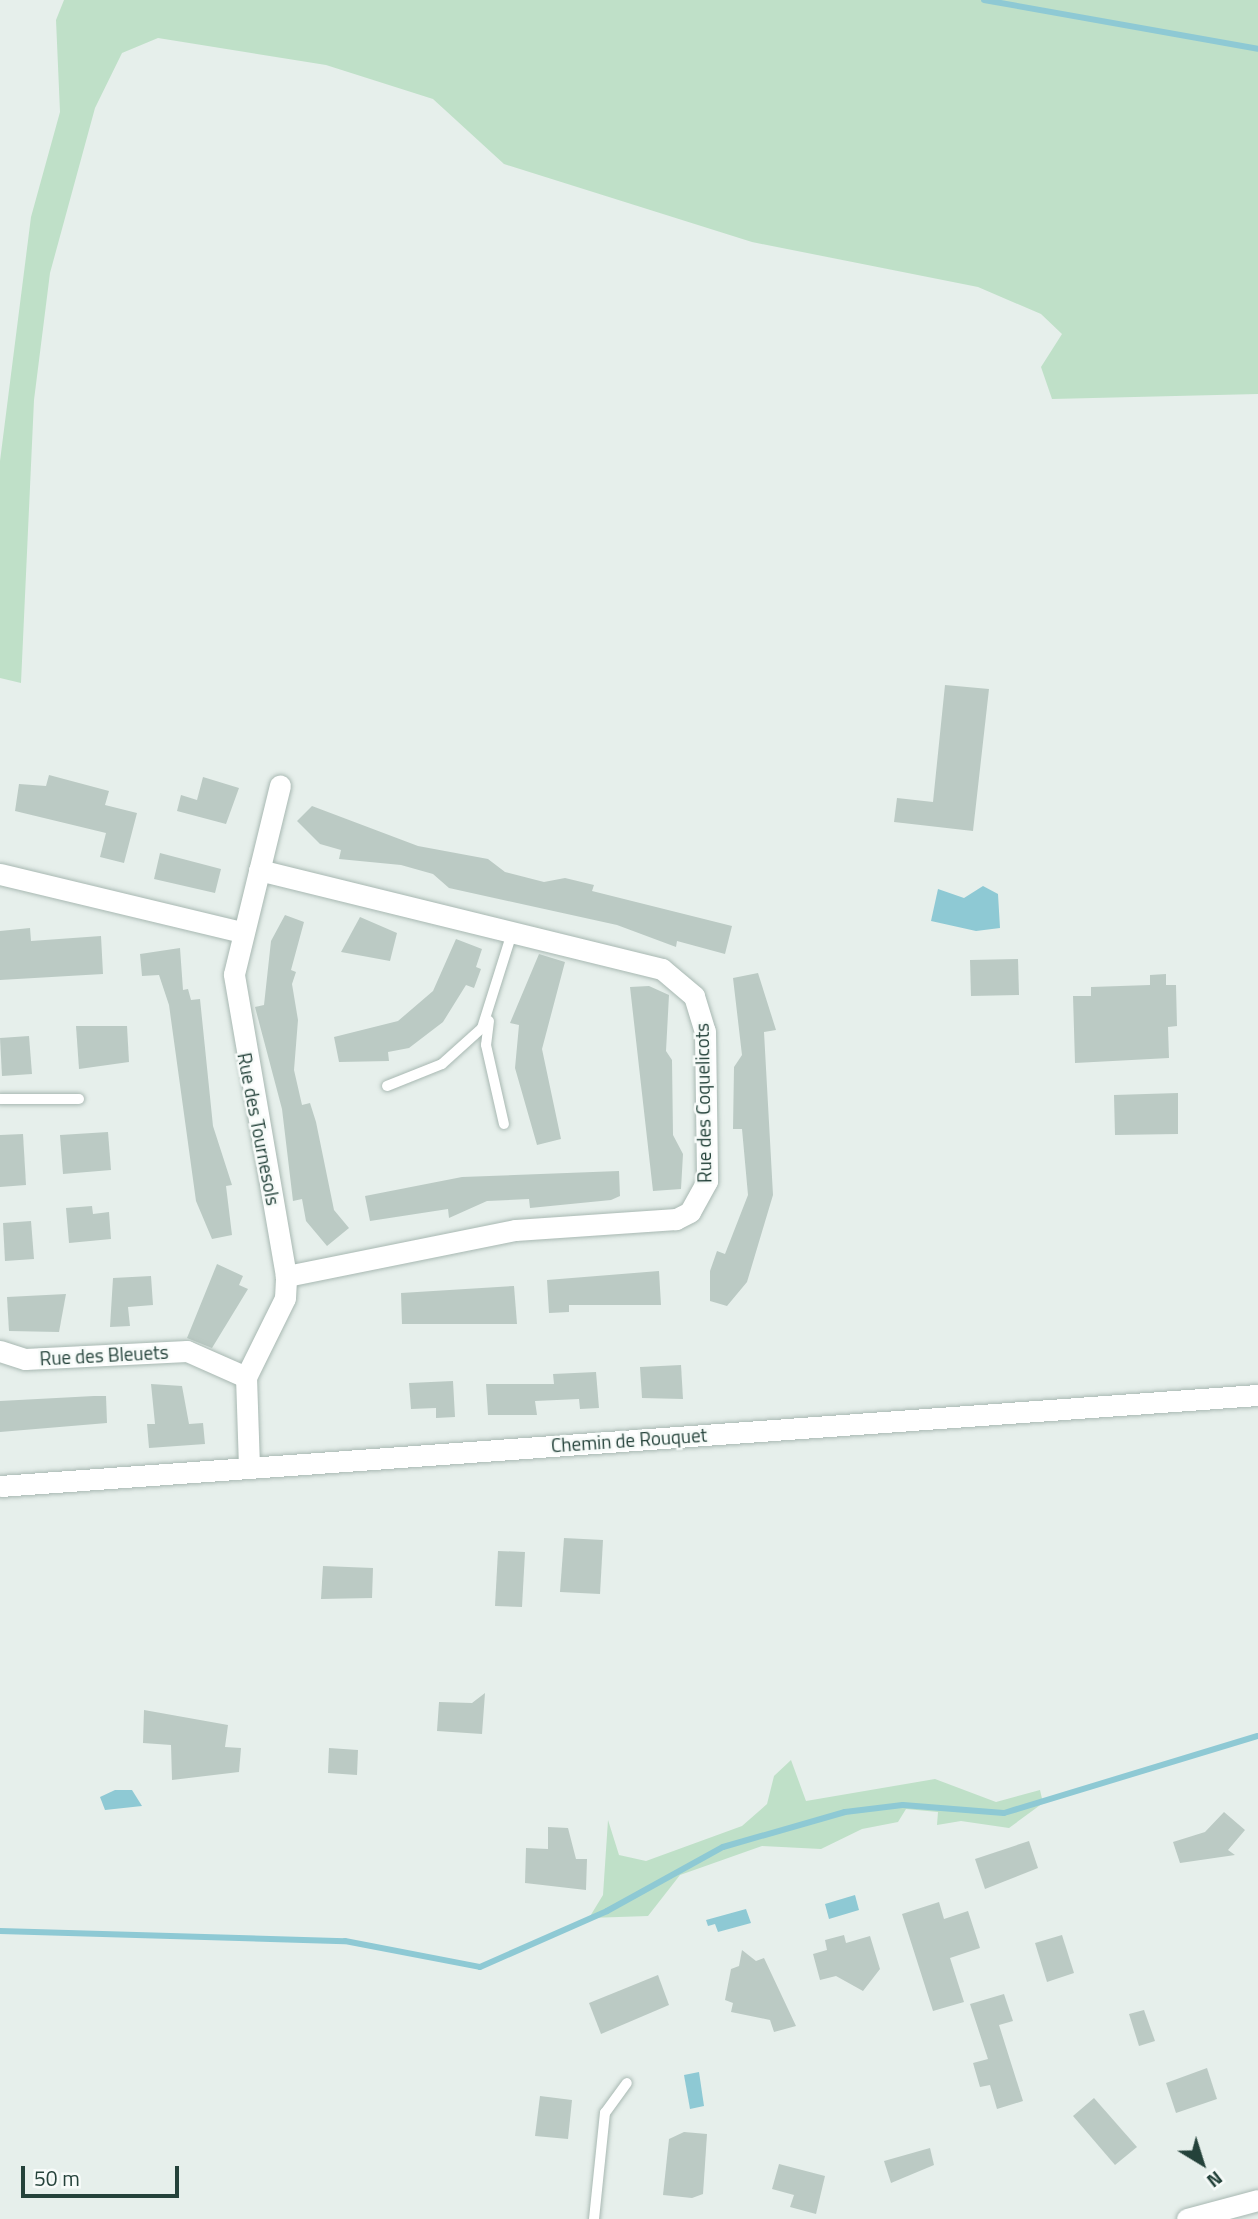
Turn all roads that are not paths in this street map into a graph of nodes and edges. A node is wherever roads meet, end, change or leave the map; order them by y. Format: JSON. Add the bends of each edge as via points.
{"nodes":[{"id":1,"x":280,"y":786,"type":"dead end"},
{"id":2,"x":259,"y":870,"type":"junction"},
{"id":3,"x":0,"y":874,"type":"edge"},
{"id":4,"x":242,"y":932,"type":"junction"},
{"id":5,"x":512,"y":933,"type":"junction"},
{"id":6,"x":493,"y":1002,"type":"junction"},
{"id":7,"x":387,"y":1086,"type":"dead end"},
{"id":8,"x":0,"y":1099,"type":"edge"},
{"id":9,"x":79,"y":1099,"type":"dead end"},
{"id":10,"x":504,"y":1124,"type":"dead end"},
{"id":11,"x":286,"y":1276,"type":"junction"},
{"id":12,"x":0,"y":1351,"type":"edge"},
{"id":13,"x":246,"y":1377,"type":"junction"},
{"id":14,"x":1258,"y":1395,"type":"edge"},
{"id":15,"x":249,"y":1467,"type":"junction"},
{"id":16,"x":0,"y":1486,"type":"edge"},
{"id":17,"x":627,"y":2083,"type":"dead end"},
{"id":18,"x":1258,"y":2200,"type":"edge"},
{"id":19,"x":594,"y":2219,"type":"edge"},
{"id":20,"x":1186,"y":2219,"type":"edge"}],
"edges":[{"from":1,"to":2,"type":"street","name":"Rue des Tournesols"},
{"from":2,"to":4,"type":"street","name":"Rue des Tournesols"},
{"from":2,"to":5,"type":"street","name":"Rue des Coquelicots"},
{"from":3,"to":4,"type":"street"},
{"from":4,"to":11,"type":"street","name":"Rue des Tournesols","via":[[233,995]]},
{"from":5,"to":6,"type":"lane"},
{"from":5,"to":11,"type":"street","name":"Rue des Coquelicots","via":[[662,969],[694,996],[705,1031],[702,1199],[676,1219],[514,1230]]},
{"from":6,"to":7,"type":"lane","via":[[466,1045],[442,1064]]},
{"from":6,"to":10,"type":"lane","via":[[486,1045]]},
{"from":8,"to":9,"type":"lane"},
{"from":11,"to":13,"type":"street","name":"Rue des Tournesols","via":[[285,1298]]},
{"from":12,"to":13,"type":"street","name":"Rue des Bleuets","via":[[26,1359],[187,1351]]},
{"from":13,"to":15,"type":"street","name":"Rue des Tournesols"},
{"from":14,"to":15,"type":"street","name":"Chemin de Rouquet"},
{"from":15,"to":16,"type":"street","name":"Chemin de Rouquet"},
{"from":17,"to":19,"type":"lane","via":[[605,2113]]},
{"from":18,"to":20,"type":"street"}]}
